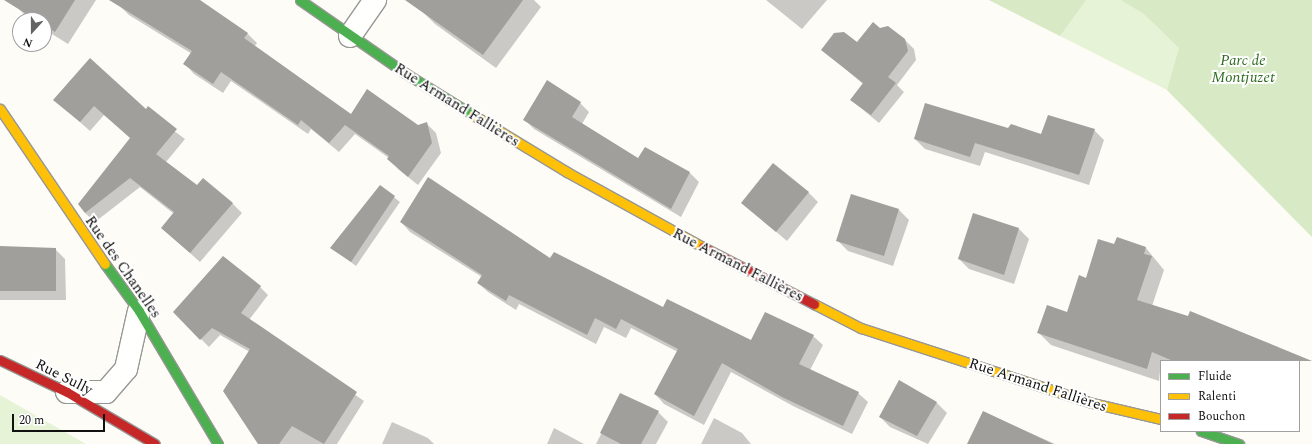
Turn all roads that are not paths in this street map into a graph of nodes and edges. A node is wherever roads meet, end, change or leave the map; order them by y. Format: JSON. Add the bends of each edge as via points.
{"nodes":[{"id":1,"x":300,"y":0,"type":"edge"},
{"id":2,"x":375,"y":0,"type":"edge"},
{"id":3,"x":350,"y":36,"type":"junction"},
{"id":4,"x":0,"y":109,"type":"edge"},
{"id":5,"x":139,"y":311,"type":"junction"},
{"id":6,"x":0,"y":360,"type":"edge"},
{"id":7,"x":67,"y":392,"type":"junction"},
{"id":8,"x":1160,"y":419,"type":"edge"},
{"id":9,"x":1204,"y":432,"type":"edge"},
{"id":10,"x":155,"y":444,"type":"edge"},
{"id":11,"x":218,"y":444,"type":"edge"},
{"id":12,"x":1239,"y":444,"type":"edge"}],
"edges":[{"from":1,"to":3,"type":"street","name":"Rue Armand Fallières"},
{"from":2,"to":3,"type":"street"},
{"from":3,"to":8,"type":"street","name":"Rue Armand Fallières","via":[[567,172],[667,228],[861,328],[1092,403]]},
{"from":4,"to":5,"type":"street","name":"Rue des Chanelles","via":[[76,223]]},
{"from":5,"to":7,"type":"street","via":[[126,369],[106,392]]},
{"from":5,"to":11,"type":"street","name":"Rue des Chanelles"},
{"from":6,"to":7,"type":"street","name":"Rue Sully"},
{"from":7,"to":10,"type":"street","name":"Rue Sully"},
{"from":9,"to":12,"type":"street"}]}
